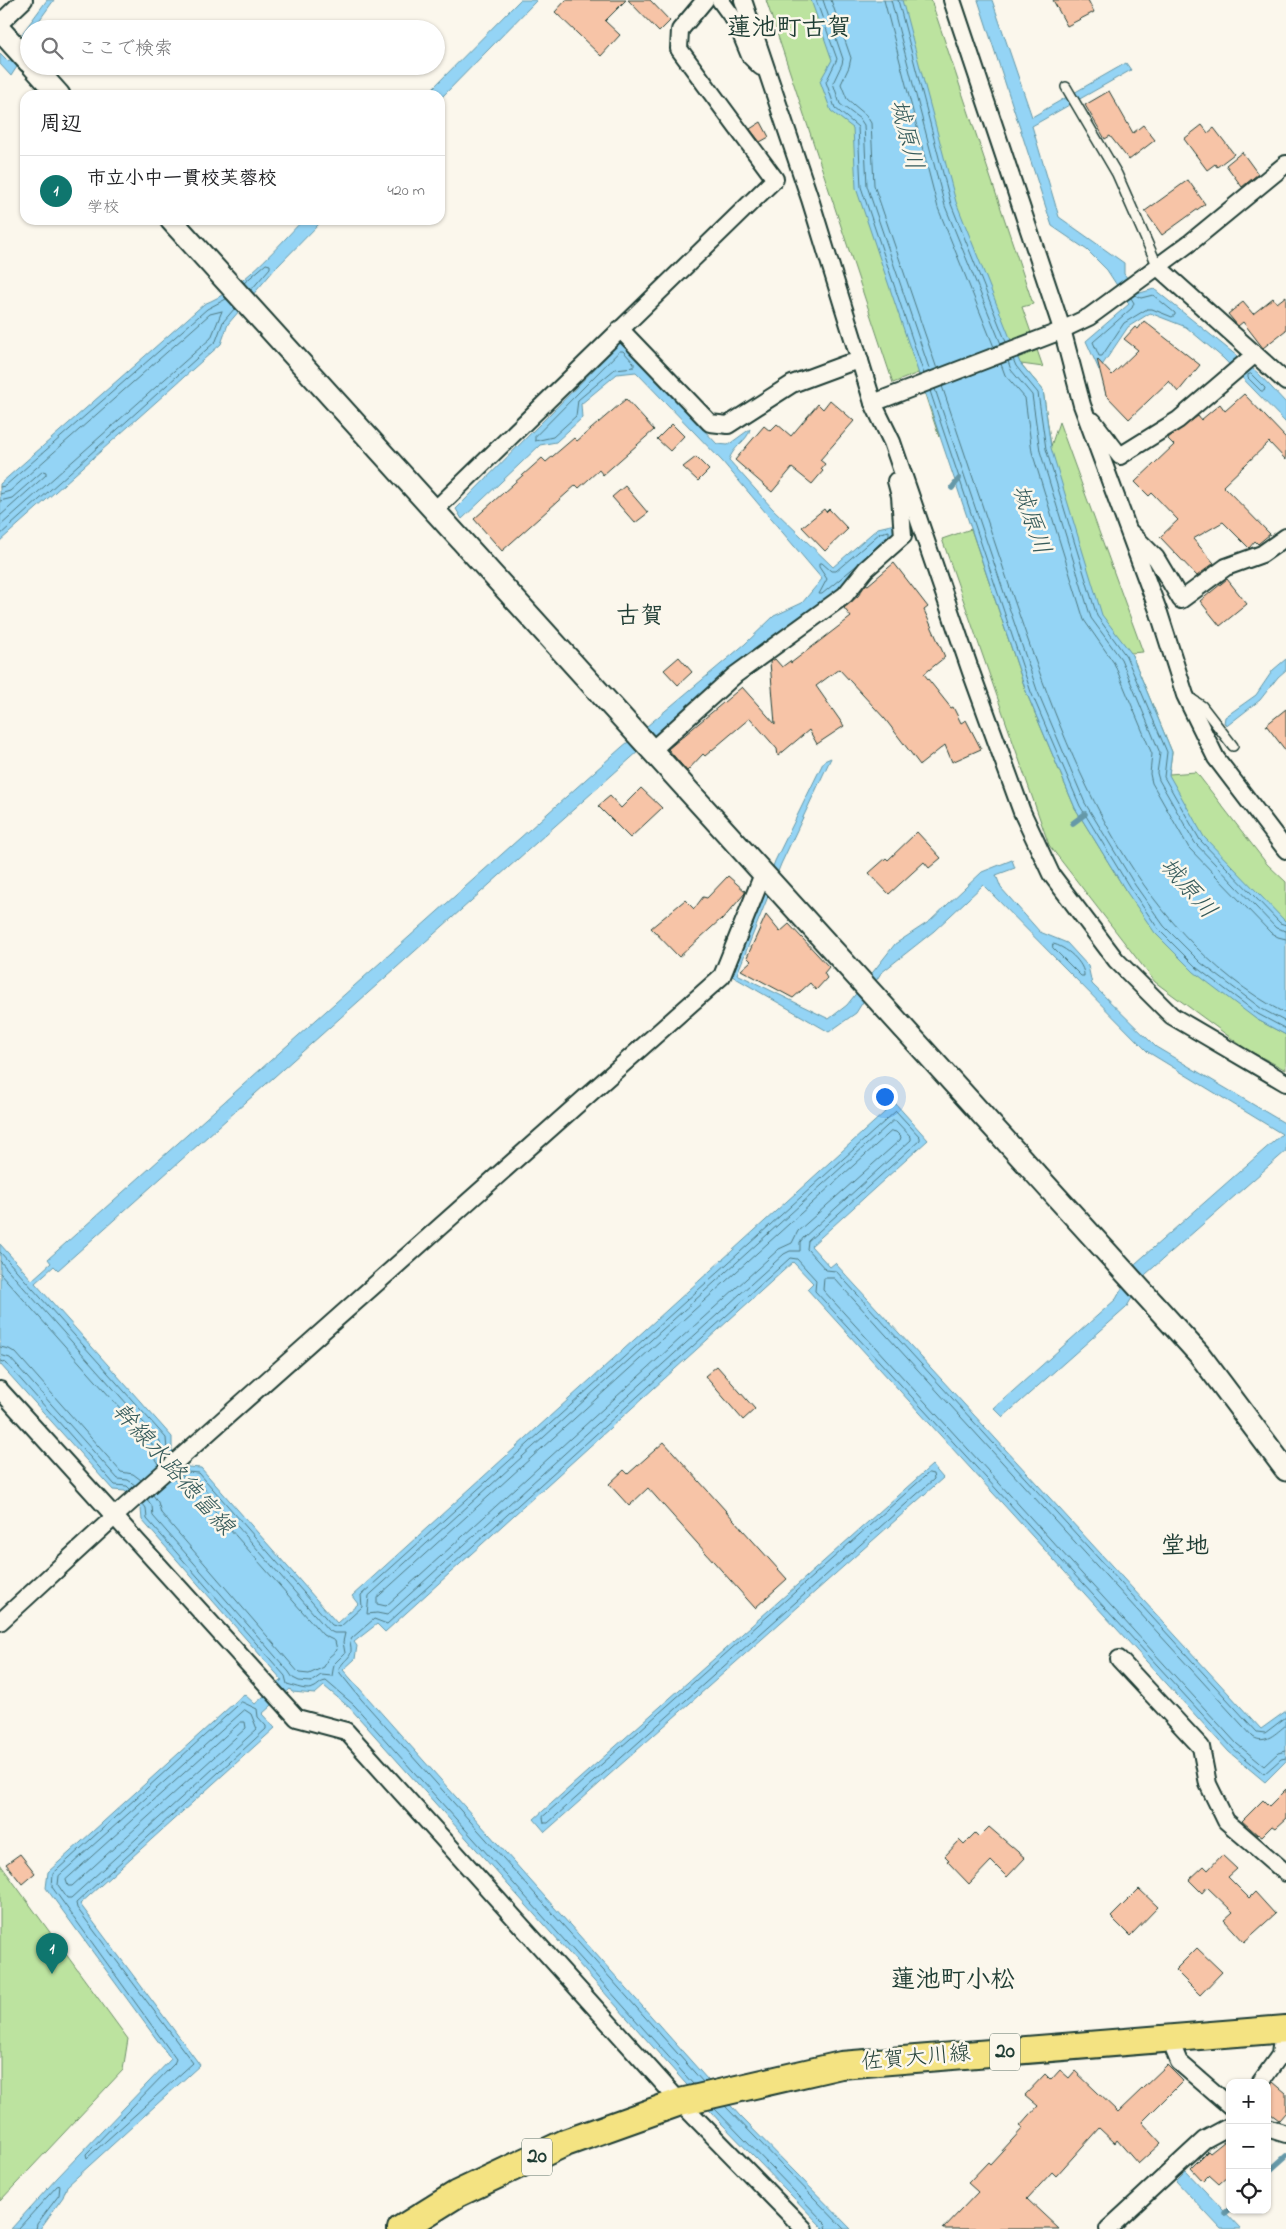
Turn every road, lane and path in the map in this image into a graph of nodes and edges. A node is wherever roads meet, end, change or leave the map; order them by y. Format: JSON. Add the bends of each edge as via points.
{"nodes":[{"id":1,"x":24,"y":0,"type":"edge"},
{"id":2,"x":705,"y":0,"type":"edge"},
{"id":3,"x":720,"y":0,"type":"edge"},
{"id":4,"x":743,"y":0,"type":"edge"},
{"id":5,"x":952,"y":0,"type":"edge"},
{"id":6,"x":0,"y":23,"type":"edge"},
{"id":7,"x":6,"y":36,"type":"edge"},
{"id":8,"x":20,"y":52,"type":"edge"},
{"id":9,"x":768,"y":74,"type":"junction"},
{"id":10,"x":41,"y":75,"type":"edge"},
{"id":11,"x":1066,"y":87,"type":"dead end"},
{"id":12,"x":55,"y":90,"type":"edge"},
{"id":13,"x":1286,"y":164,"type":"edge"},
{"id":14,"x":175,"y":225,"type":"edge"},
{"id":15,"x":1158,"y":267,"type":"junction"},
{"id":16,"x":620,"y":329,"type":"junction"},
{"id":17,"x":1058,"y":331,"type":"junction"},
{"id":18,"x":1251,"y":358,"type":"junction"},
{"id":19,"x":860,"y":361,"type":"junction"},
{"id":20,"x":1286,"y":382,"type":"edge"},
{"id":21,"x":878,"y":400,"type":"junction"},
{"id":22,"x":1082,"y":405,"type":"junction"},
{"id":23,"x":892,"y":442,"type":"junction"},
{"id":24,"x":434,"y":511,"type":"junction"},
{"id":25,"x":1128,"y":529,"type":"junction"},
{"id":26,"x":1286,"y":537,"type":"edge"},
{"id":27,"x":1185,"y":695,"type":"junction"},
{"id":28,"x":1233,"y":746,"type":"dead end"},
{"id":29,"x":649,"y":748,"type":"junction"},
{"id":30,"x":1286,"y":850,"type":"edge"},
{"id":31,"x":768,"y":879,"type":"junction"},
{"id":32,"x":1286,"y":1083,"type":"edge"},
{"id":33,"x":0,"y":1390,"type":"edge"},
{"id":34,"x":1286,"y":1470,"type":"edge"},
{"id":35,"x":120,"y":1511,"type":"junction"},
{"id":36,"x":0,"y":1622,"type":"edge"},
{"id":37,"x":1119,"y":1659,"type":"dead end"},
{"id":38,"x":1286,"y":1872,"type":"edge"},
{"id":39,"x":1284,"y":2029,"type":"edge"},
{"id":40,"x":1168,"y":2038,"type":"junction"},
{"id":41,"x":1263,"y":2079,"type":"edge"},
{"id":42,"x":680,"y":2102,"type":"junction"},
{"id":43,"x":1226,"y":2103,"type":"edge"},
{"id":44,"x":1226,"y":2128,"type":"edge"},
{"id":45,"x":1271,"y":2129,"type":"edge"},
{"id":46,"x":1286,"y":2134,"type":"edge"},
{"id":47,"x":401,"y":2229,"type":"edge"},
{"id":48,"x":804,"y":2229,"type":"edge"},
{"id":49,"x":1108,"y":2229,"type":"edge"}],
"edges":[{"from":1,"to":6,"type":"street"},
{"from":2,"to":16,"type":"street","via":[[680,30],[679,49],[775,179]]},
{"from":3,"to":9,"type":"street","via":[[736,22],[750,56]]},
{"from":4,"to":9,"type":"street"},
{"from":5,"to":17,"type":"street"},
{"from":7,"to":8,"type":"street"},
{"from":9,"to":19,"type":"street"},
{"from":10,"to":12,"type":"street"},
{"from":11,"to":15,"type":"lane","via":[[1117,174]]},
{"from":13,"to":15,"type":"street"},
{"from":14,"to":24,"type":"street"},
{"from":15,"to":17,"type":"street","via":[[1089,317]]},
{"from":15,"to":18,"type":"street"},
{"from":16,"to":19,"type":"street","via":[[710,424],[728,425],[792,384]]},
{"from":16,"to":24,"type":"street"},
{"from":17,"to":21,"type":"street"},
{"from":17,"to":22,"type":"street"},
{"from":18,"to":20,"type":"street"},
{"from":18,"to":22,"type":"street","via":[[1178,420],[1120,456]]},
{"from":19,"to":21,"type":"street"},
{"from":21,"to":23,"type":"street"},
{"from":22,"to":25,"type":"street"},
{"from":23,"to":29,"type":"street","via":[[889,461],[900,496],[903,536],[866,568],[844,595],[735,675]]},
{"from":23,"to":32,"type":"street","via":[[1022,812],[1051,874],[1116,960],[1172,1016]]},
{"from":24,"to":29,"type":"street"},
{"from":25,"to":26,"type":"street","via":[[1156,558],[1182,600],[1226,567],[1262,554]]},
{"from":25,"to":27,"type":"street"},
{"from":27,"to":28,"type":"lane","via":[[1202,706]]},
{"from":27,"to":30,"type":"street","via":[[1216,758]]},
{"from":29,"to":31,"type":"street"},
{"from":31,"to":34,"type":"street","via":[[1199,1354]]},
{"from":31,"to":35,"type":"street","via":[[722,976]]},
{"from":33,"to":35,"type":"street"},
{"from":35,"to":36,"type":"street"},
{"from":35,"to":42,"type":"street","via":[[297,1718],[346,1731]]},
{"from":37,"to":38,"type":"street","via":[[1201,1747],[1208,1784],[1226,1821]]},
{"from":39,"to":40,"type":"main road","name":"佐賀大川線","number":"20"},
{"from":39,"to":41,"type":"street","via":[[1280,2056]]},
{"from":40,"to":42,"type":"main road","name":"佐賀大川線","number":"20","via":[[841,2065]]},
{"from":40,"to":43,"type":"street","via":[[1179,2062]]},
{"from":42,"to":47,"type":"main road","number":"20","via":[[565,2143],[457,2194]]},
{"from":42,"to":48,"type":"street"},
{"from":44,"to":49,"type":"street","via":[[1204,2140]]},
{"from":45,"to":46,"type":"street"}]}
